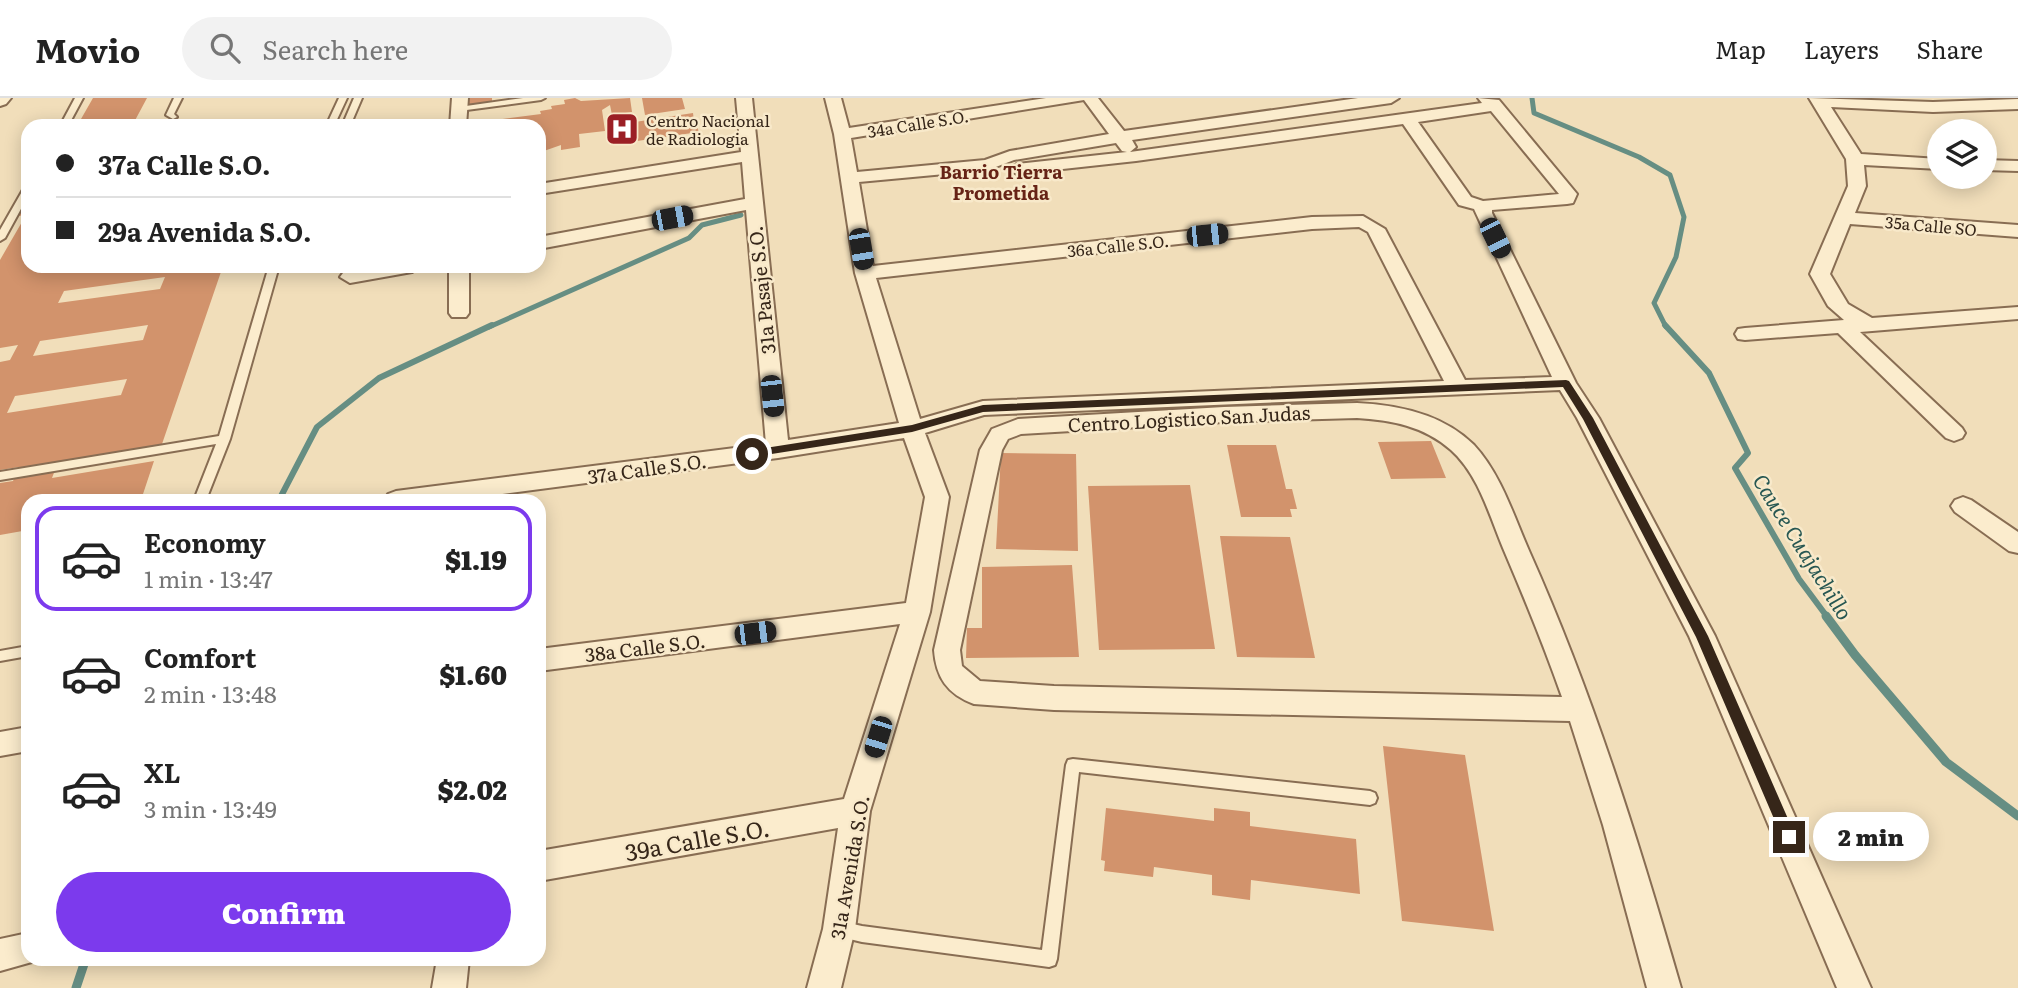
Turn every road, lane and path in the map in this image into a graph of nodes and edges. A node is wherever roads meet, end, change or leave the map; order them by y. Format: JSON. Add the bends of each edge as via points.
{"nodes":[{"id":1,"x":178,"y":98,"type":"edge"},
{"id":2,"x":343,"y":98,"type":"edge"},
{"id":3,"x":358,"y":98,"type":"edge"},
{"id":4,"x":541,"y":98,"type":"edge"},
{"id":5,"x":744,"y":98,"type":"edge"},
{"id":6,"x":833,"y":98,"type":"edge"},
{"id":7,"x":1077,"y":98,"type":"edge"},
{"id":8,"x":1090,"y":98,"type":"edge"},
{"id":9,"x":1391,"y":98,"type":"edge"},
{"id":10,"x":1818,"y":100,"type":"edge"},
{"id":11,"x":1353,"y":101,"type":"edge"},
{"id":12,"x":78,"y":102,"type":"edge"},
{"id":13,"x":1491,"y":102,"type":"edge"},
{"id":14,"x":89,"y":104,"type":"dead end"},
{"id":15,"x":2018,"y":104,"type":"edge"},
{"id":16,"x":459,"y":111,"type":"edge"},
{"id":17,"x":173,"y":117,"type":"dead end"},
{"id":18,"x":68,"y":119,"type":"edge"},
{"id":19,"x":333,"y":119,"type":"edge"},
{"id":20,"x":349,"y":119,"type":"edge"},
{"id":21,"x":1408,"y":119,"type":"junction"},
{"id":22,"x":1378,"y":123,"type":"junction"},
{"id":23,"x":842,"y":134,"type":"junction"},
{"id":24,"x":1120,"y":137,"type":"junction"},
{"id":25,"x":751,"y":155,"type":"junction"},
{"id":26,"x":1136,"y":156,"type":"junction"},
{"id":27,"x":1855,"y":159,"type":"junction"},
{"id":28,"x":1927,"y":163,"type":"edge"},
{"id":29,"x":988,"y":165,"type":"junction"},
{"id":30,"x":1997,"y":165,"type":"edge"},
{"id":31,"x":2018,"y":166,"type":"edge"},
{"id":32,"x":849,"y":178,"type":"junction"},
{"id":33,"x":546,"y":188,"type":"edge"},
{"id":34,"x":21,"y":200,"type":"edge"},
{"id":35,"x":752,"y":203,"type":"junction"},
{"id":36,"x":1483,"y":206,"type":"junction"},
{"id":37,"x":1845,"y":218,"type":"junction"},
{"id":38,"x":2018,"y":231,"type":"edge"},
{"id":39,"x":0,"y":237,"type":"edge"},
{"id":40,"x":546,"y":242,"type":"edge"},
{"id":41,"x":272,"y":273,"type":"edge"},
{"id":42,"x":373,"y":273,"type":"edge"},
{"id":43,"x":459,"y":273,"type":"edge"},
{"id":44,"x":865,"y":273,"type":"junction"},
{"id":45,"x":350,"y":277,"type":"dead end"},
{"id":46,"x":459,"y":313,"type":"dead end"},
{"id":47,"x":2018,"y":313,"type":"edge"},
{"id":48,"x":1876,"y":326,"type":"junction"},
{"id":49,"x":1844,"y":328,"type":"junction"},
{"id":50,"x":1745,"y":334,"type":"dead end"},
{"id":51,"x":1566,"y":383,"type":"junction"},
{"id":52,"x":1457,"y":386,"type":"junction"},
{"id":53,"x":912,"y":429,"type":"junction"},
{"id":54,"x":1954,"y":433,"type":"dead end"},
{"id":55,"x":224,"y":439,"type":"junction"},
{"id":56,"x":778,"y":450,"type":"junction"},
{"id":57,"x":0,"y":476,"type":"edge"},
{"id":58,"x":521,"y":492,"type":"edge"},
{"id":59,"x":202,"y":494,"type":"edge"},
{"id":60,"x":490,"y":494,"type":"edge"},
{"id":61,"x":1963,"y":506,"type":"dead end"},
{"id":62,"x":2018,"y":544,"type":"edge"},
{"id":63,"x":917,"y":612,"type":"junction"},
{"id":64,"x":21,"y":652,"type":"edge"},
{"id":65,"x":0,"y":656,"type":"edge"},
{"id":66,"x":546,"y":659,"type":"edge"},
{"id":67,"x":1581,"y":709,"type":"junction"},
{"id":68,"x":21,"y":740,"type":"edge"},
{"id":69,"x":0,"y":744,"type":"edge"},
{"id":70,"x":1370,"y":798,"type":"dead end"},
{"id":71,"x":855,"y":811,"type":"junction"},
{"id":72,"x":546,"y":865,"type":"edge"},
{"id":73,"x":839,"y":929,"type":"junction"},
{"id":74,"x":21,"y":950,"type":"edge"},
{"id":75,"x":0,"y":955,"type":"edge"},
{"id":76,"x":452,"y":966,"type":"edge"},
{"id":77,"x":449,"y":988,"type":"edge"},
{"id":78,"x":824,"y":988,"type":"edge"},
{"id":79,"x":1664,"y":988,"type":"edge"},
{"id":80,"x":1854,"y":988,"type":"edge"}],
"edges":[{"from":1,"to":17,"type":"lane"},
{"from":2,"to":19,"type":"lane"},
{"from":3,"to":20,"type":"lane"},
{"from":4,"to":16,"type":"lane"},
{"from":5,"to":25,"type":"street","name":"31a Pasaje S.O."},
{"from":6,"to":23,"type":"street","name":"31a Avenida S.O."},
{"from":7,"to":23,"type":"street","name":"34a Calle S.O."},
{"from":8,"to":24,"type":"street"},
{"from":9,"to":11,"type":"street"},
{"from":10,"to":15,"type":"street","via":[[1933,107]]},
{"from":10,"to":27,"type":"street"},
{"from":11,"to":22,"type":"street"},
{"from":11,"to":24,"type":"street"},
{"from":12,"to":14,"type":"lane"},
{"from":12,"to":18,"type":"lane"},
{"from":13,"to":21,"type":"street"},
{"from":13,"to":36,"type":"street","via":[[1564,189],[1567,199]]},
{"from":21,"to":22,"type":"street"},
{"from":21,"to":36,"type":"street","via":[[1465,201]]},
{"from":22,"to":26,"type":"street"},
{"from":23,"to":32,"type":"street","name":"31a Avenida S.O."},
{"from":24,"to":26,"type":"street"},
{"from":24,"to":29,"type":"street","via":[[1010,156]]},
{"from":25,"to":33,"type":"street"},
{"from":25,"to":35,"type":"street","name":"31a Pasaje S.O."},
{"from":26,"to":29,"type":"street","via":[[1027,169],[1002,170]]},
{"from":27,"to":28,"type":"street"},
{"from":27,"to":37,"type":"street","via":[[1857,187]]},
{"from":29,"to":32,"type":"street"},
{"from":30,"to":31,"type":"street"},
{"from":32,"to":44,"type":"street","name":"31a Avenida S.O."},
{"from":34,"to":39,"type":"lane"},
{"from":35,"to":40,"type":"street"},
{"from":35,"to":56,"type":"street","name":"31a Pasaje S.O."},
{"from":36,"to":51,"type":"street"},
{"from":37,"to":38,"type":"street","name":"35a Calle SO"},
{"from":37,"to":48,"type":"street","via":[[1820,274],[1829,295],[1844,312]]},
{"from":41,"to":55,"type":"lane"},
{"from":42,"to":45,"type":"street"},
{"from":43,"to":46,"type":"street"},
{"from":44,"to":52,"type":"street","name":"36a Calle S.O.","via":[[1363,221],[1376,229]]},
{"from":44,"to":53,"type":"street","name":"31a Avenida S.O."},
{"from":47,"to":48,"type":"street"},
{"from":48,"to":49,"type":"street"},
{"from":49,"to":50,"type":"street"},
{"from":49,"to":54,"type":"street"},
{"from":51,"to":52,"type":"street","name":"37a Calle S.O."},
{"from":51,"to":80,"type":"street","via":[[1702,636]]},
{"from":52,"to":53,"type":"street","name":"37a Calle S.O.","via":[[983,408]]},
{"from":53,"to":56,"type":"street","name":"37a Calle S.O."},
{"from":53,"to":63,"type":"street","name":"31a Avenida S.O.","via":[[937,497]]},
{"from":55,"to":57,"type":"lane"},
{"from":55,"to":59,"type":"lane"},
{"from":56,"to":58,"type":"street","name":"37a Calle S.O."},
{"from":58,"to":60,"type":"street","name":"37a Calle S.O."},
{"from":61,"to":62,"type":"street"},
{"from":63,"to":66,"type":"street","name":"38a Calle S.O."},
{"from":63,"to":71,"type":"street","name":"31a Avenida S.O."},
{"from":64,"to":65,"type":"lane"},
{"from":67,"to":67,"type":"street","name":"Centro Logistico San Judas","via":[[1054,698],[974,692],[949,671],[947,650],[991,450],[1000,434],[1018,427],[1331,411],[1419,420],[1454,439],[1476,464],[1535,591]]},
{"from":67,"to":79,"type":"street","name":"Centro Logistico San Judas"},
{"from":68,"to":69,"type":"street"},
{"from":70,"to":73,"type":"lane","via":[[1073,765],[1049,959]]},
{"from":71,"to":72,"type":"street","name":"39a Calle S.O."},
{"from":71,"to":73,"type":"street","name":"31a Avenida S.O."},
{"from":73,"to":78,"type":"street","name":"31a Avenida S.O."},
{"from":74,"to":75,"type":"street"},
{"from":76,"to":77,"type":"street"}]}
